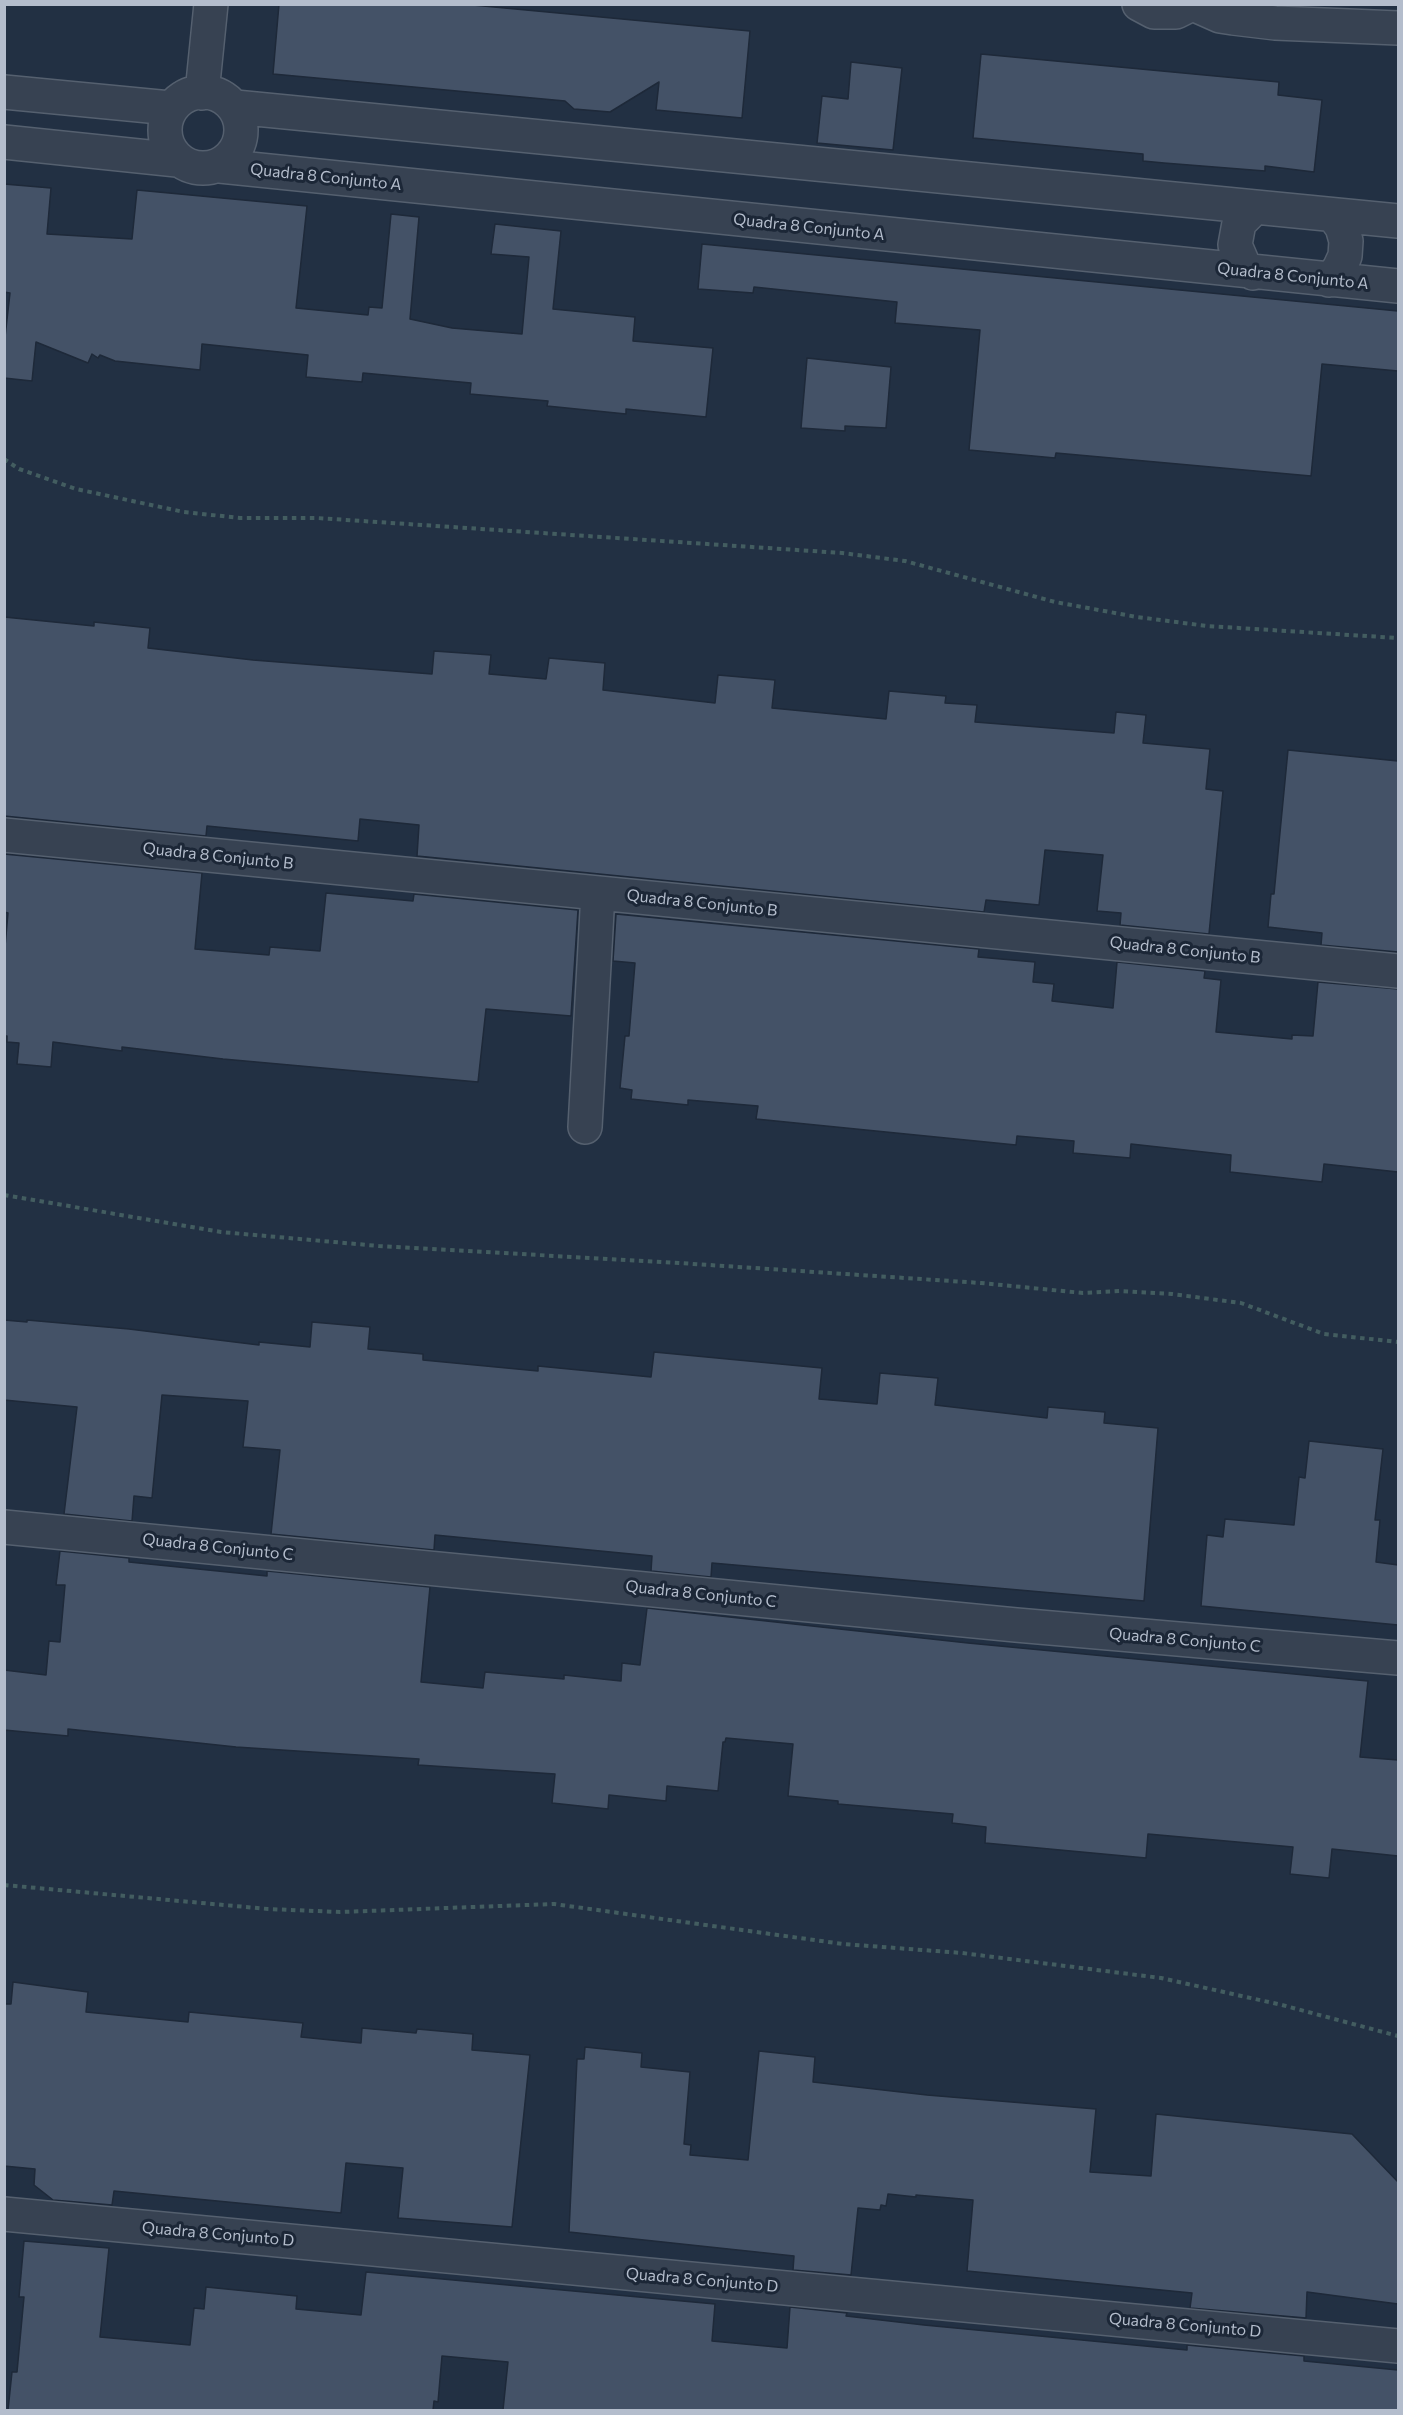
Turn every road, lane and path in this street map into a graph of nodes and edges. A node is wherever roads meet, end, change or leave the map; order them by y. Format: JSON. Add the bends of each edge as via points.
{"nodes":[{"id":1,"x":211,"y":4,"type":"edge"},
{"id":2,"x":1139,"y":4,"type":"edge"},
{"id":3,"x":1193,"y":4,"type":"edge"},
{"id":4,"x":1345,"y":15,"type":"edge"},
{"id":5,"x":1398,"y":28,"type":"edge"},
{"id":6,"x":4,"y":92,"type":"edge"},
{"id":7,"x":202,"y":93,"type":"junction"},
{"id":8,"x":170,"y":108,"type":"junction"},
{"id":9,"x":235,"y":108,"type":"junction"},
{"id":10,"x":4,"y":142,"type":"edge"},
{"id":11,"x":177,"y":160,"type":"junction"},
{"id":12,"x":220,"y":166,"type":"junction"},
{"id":13,"x":1255,"y":207,"type":"junction"},
{"id":14,"x":1333,"y":214,"type":"junction"},
{"id":15,"x":1398,"y":221,"type":"edge"},
{"id":16,"x":1253,"y":273,"type":"junction"},
{"id":17,"x":1329,"y":280,"type":"junction"},
{"id":18,"x":1398,"y":286,"type":"edge"},
{"id":19,"x":4,"y":459,"type":"edge"},
{"id":20,"x":1398,"y":638,"type":"edge"},
{"id":21,"x":4,"y":835,"type":"edge"},
{"id":22,"x":598,"y":893,"type":"junction"},
{"id":23,"x":1398,"y":971,"type":"edge"},
{"id":24,"x":585,"y":1127,"type":"dead end"},
{"id":25,"x":4,"y":1195,"type":"edge"},
{"id":26,"x":1398,"y":1342,"type":"edge"},
{"id":27,"x":4,"y":1527,"type":"edge"},
{"id":28,"x":1398,"y":1658,"type":"edge"},
{"id":29,"x":4,"y":1885,"type":"edge"},
{"id":30,"x":1398,"y":2036,"type":"edge"},
{"id":31,"x":4,"y":2214,"type":"edge"},
{"id":32,"x":1398,"y":2346,"type":"edge"}],
"edges":[{"from":1,"to":7,"type":"street"},
{"from":2,"to":3,"type":"street","via":[[1154,12],[1176,12]]},
{"from":3,"to":4,"type":"street","via":[[1220,16],[1275,23]]},
{"from":4,"to":5,"type":"street"},
{"from":6,"to":8,"type":"street"},
{"from":7,"to":8,"type":"street","via":[[188,93]]},
{"from":7,"to":9,"type":"street","via":[[210,92]]},
{"from":8,"to":11,"type":"street","via":[[163,125],[166,144]]},
{"from":9,"to":12,"type":"street","via":[[240,117],[241,136],[234,154]]},
{"from":9,"to":13,"type":"street"},
{"from":10,"to":11,"type":"street"},
{"from":11,"to":12,"type":"street","via":[[197,169]]},
{"from":12,"to":16,"type":"street","name":"Quadra 8 Conjunto A"},
{"from":13,"to":14,"type":"street"},
{"from":13,"to":16,"type":"street","via":[[1239,223],[1235,245],[1244,266]]},
{"from":14,"to":15,"type":"street"},
{"from":14,"to":17,"type":"street","via":[[1346,241],[1345,256]]},
{"from":16,"to":17,"type":"street","name":"Quadra 8 Conjunto A"},
{"from":17,"to":18,"type":"street","name":"Quadra 8 Conjunto A"},
{"from":19,"to":20,"type":"path","via":[[20,469],[76,489],[184,512],[842,553],[905,561],[1055,602],[1137,617],[1207,626]]},
{"from":21,"to":22,"type":"street","name":"Quadra 8 Conjunto B"},
{"from":22,"to":23,"type":"street","name":"Quadra 8 Conjunto B"},
{"from":22,"to":24,"type":"street"},
{"from":25,"to":26,"type":"path","via":[[221,1232],[368,1245],[702,1264],[1083,1293],[1172,1294],[1241,1303],[1324,1334]]},
{"from":27,"to":28,"type":"street","name":"Quadra 8 Conjunto C"},
{"from":29,"to":30,"type":"path","via":[[340,1912],[554,1904],[843,1944],[962,1953],[1161,1978]]},
{"from":31,"to":32,"type":"street","name":"Quadra 8 Conjunto D"}]}
